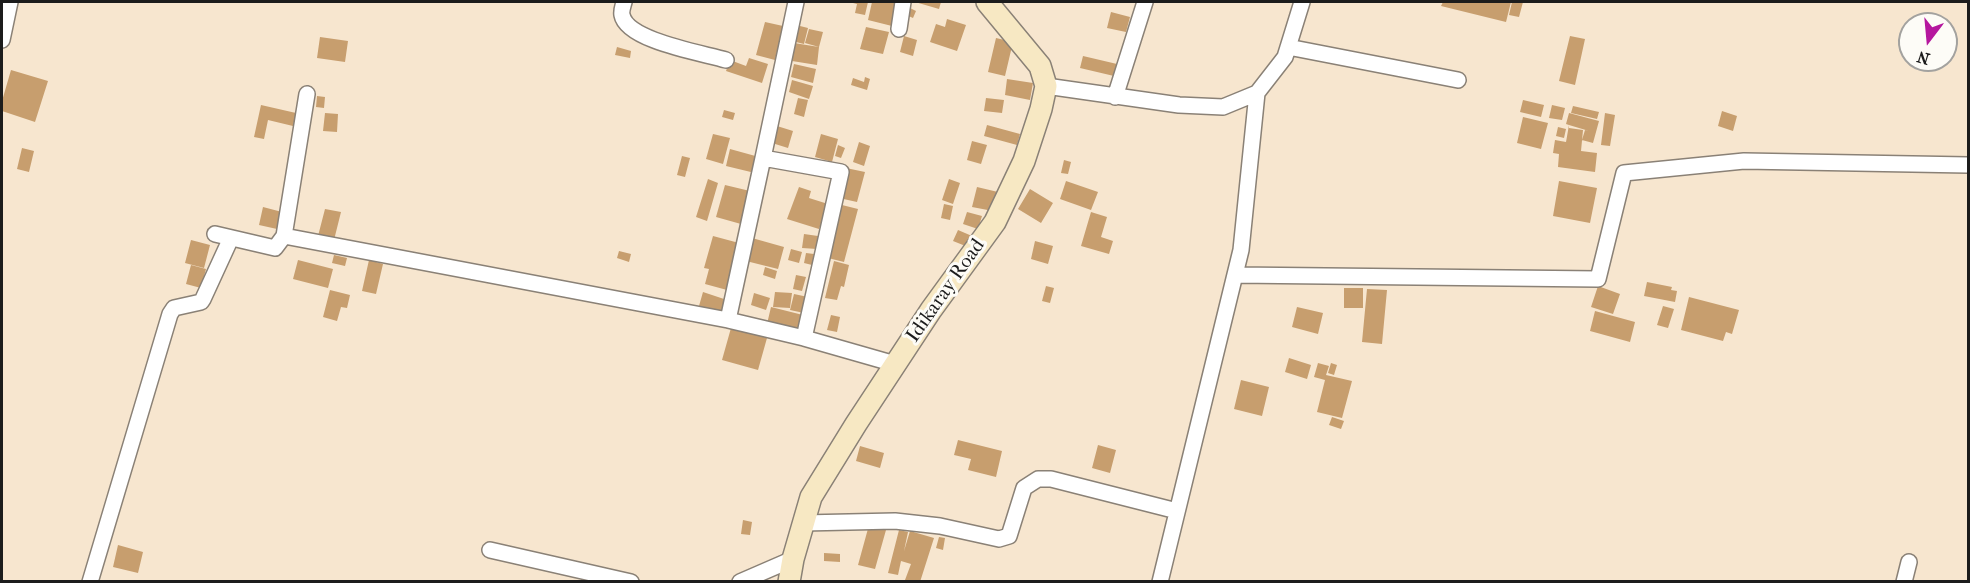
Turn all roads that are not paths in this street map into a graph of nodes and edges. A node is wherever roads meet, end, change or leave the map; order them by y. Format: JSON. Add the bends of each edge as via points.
{"nodes":[{"id":1,"x":10,"y":2,"type":"edge"},
{"id":2,"x":624,"y":2,"type":"edge"},
{"id":3,"x":796,"y":2,"type":"edge"},
{"id":4,"x":903,"y":2,"type":"edge"},
{"id":5,"x":987,"y":2,"type":"edge"},
{"id":6,"x":1145,"y":2,"type":"edge"},
{"id":7,"x":1302,"y":2,"type":"edge"},
{"id":8,"x":899,"y":29,"type":"dead end"},
{"id":9,"x":2,"y":40,"type":"edge"},
{"id":10,"x":1288,"y":47,"type":"junction"},
{"id":11,"x":726,"y":60,"type":"dead end"},
{"id":12,"x":1458,"y":80,"type":"dead end"},
{"id":13,"x":1046,"y":86,"type":"junction"},
{"id":14,"x":1257,"y":93,"type":"junction"},
{"id":15,"x":307,"y":94,"type":"dead end"},
{"id":16,"x":1115,"y":97,"type":"junction"},
{"id":17,"x":763,"y":158,"type":"junction"},
{"id":18,"x":1968,"y":165,"type":"edge"},
{"id":19,"x":215,"y":234,"type":"dead end"},
{"id":20,"x":284,"y":236,"type":"junction"},
{"id":21,"x":231,"y":238,"type":"junction"},
{"id":22,"x":1235,"y":275,"type":"junction"},
{"id":23,"x":728,"y":320,"type":"junction"},
{"id":24,"x":804,"y":338,"type":"junction"},
{"id":25,"x":895,"y":364,"type":"junction"},
{"id":26,"x":1177,"y":511,"type":"junction"},
{"id":27,"x":803,"y":523,"type":"junction"},
{"id":28,"x":490,"y":550,"type":"dead end"},
{"id":29,"x":793,"y":560,"type":"junction"},
{"id":30,"x":1908,"y":562,"type":"dead end"},
{"id":31,"x":90,"y":582,"type":"edge"},
{"id":32,"x":631,"y":582,"type":"edge"},
{"id":33,"x":741,"y":582,"type":"edge"},
{"id":34,"x":789,"y":582,"type":"edge"},
{"id":35,"x":1160,"y":582,"type":"edge"},
{"id":36,"x":1904,"y":582,"type":"edge"}],
"edges":[{"from":1,"to":9,"type":"street"},
{"from":2,"to":11,"type":"street","via":[[623,18],[634,32]]},
{"from":3,"to":17,"type":"street"},
{"from":4,"to":8,"type":"street"},
{"from":5,"to":13,"type":"street","via":[[1040,66]]},
{"from":6,"to":16,"type":"street"},
{"from":7,"to":10,"type":"street"},
{"from":10,"to":12,"type":"street"},
{"from":10,"to":14,"type":"street","via":[[1285,57]]},
{"from":13,"to":16,"type":"street"},
{"from":13,"to":25,"type":"street","name":"Idikaray Road","via":[[1024,161],[995,222]]},
{"from":14,"to":16,"type":"street","via":[[1223,107]]},
{"from":14,"to":22,"type":"street"},
{"from":15,"to":20,"type":"street"},
{"from":17,"to":23,"type":"street"},
{"from":17,"to":24,"type":"street","via":[[841,172]]},
{"from":18,"to":22,"type":"street","via":[[1744,161],[1624,173],[1598,279]]},
{"from":19,"to":21,"type":"street"},
{"from":20,"to":21,"type":"street","via":[[275,248]]},
{"from":20,"to":23,"type":"street"},
{"from":21,"to":31,"type":"street","via":[[201,302],[174,308],[170,314]]},
{"from":22,"to":26,"type":"street"},
{"from":23,"to":24,"type":"street"},
{"from":24,"to":25,"type":"street"},
{"from":25,"to":27,"type":"street","name":"Idikaray Road","via":[[811,496]]},
{"from":26,"to":27,"type":"street","via":[[1051,478],[1038,478],[1024,488],[1009,536],[999,539],[895,521]]},
{"from":26,"to":35,"type":"street"},
{"from":27,"to":29,"type":"street","name":"Idikaray Road"},
{"from":28,"to":32,"type":"street"},
{"from":29,"to":33,"type":"street"},
{"from":29,"to":34,"type":"street","name":"Idikaray Road"},
{"from":30,"to":36,"type":"street"}]}
